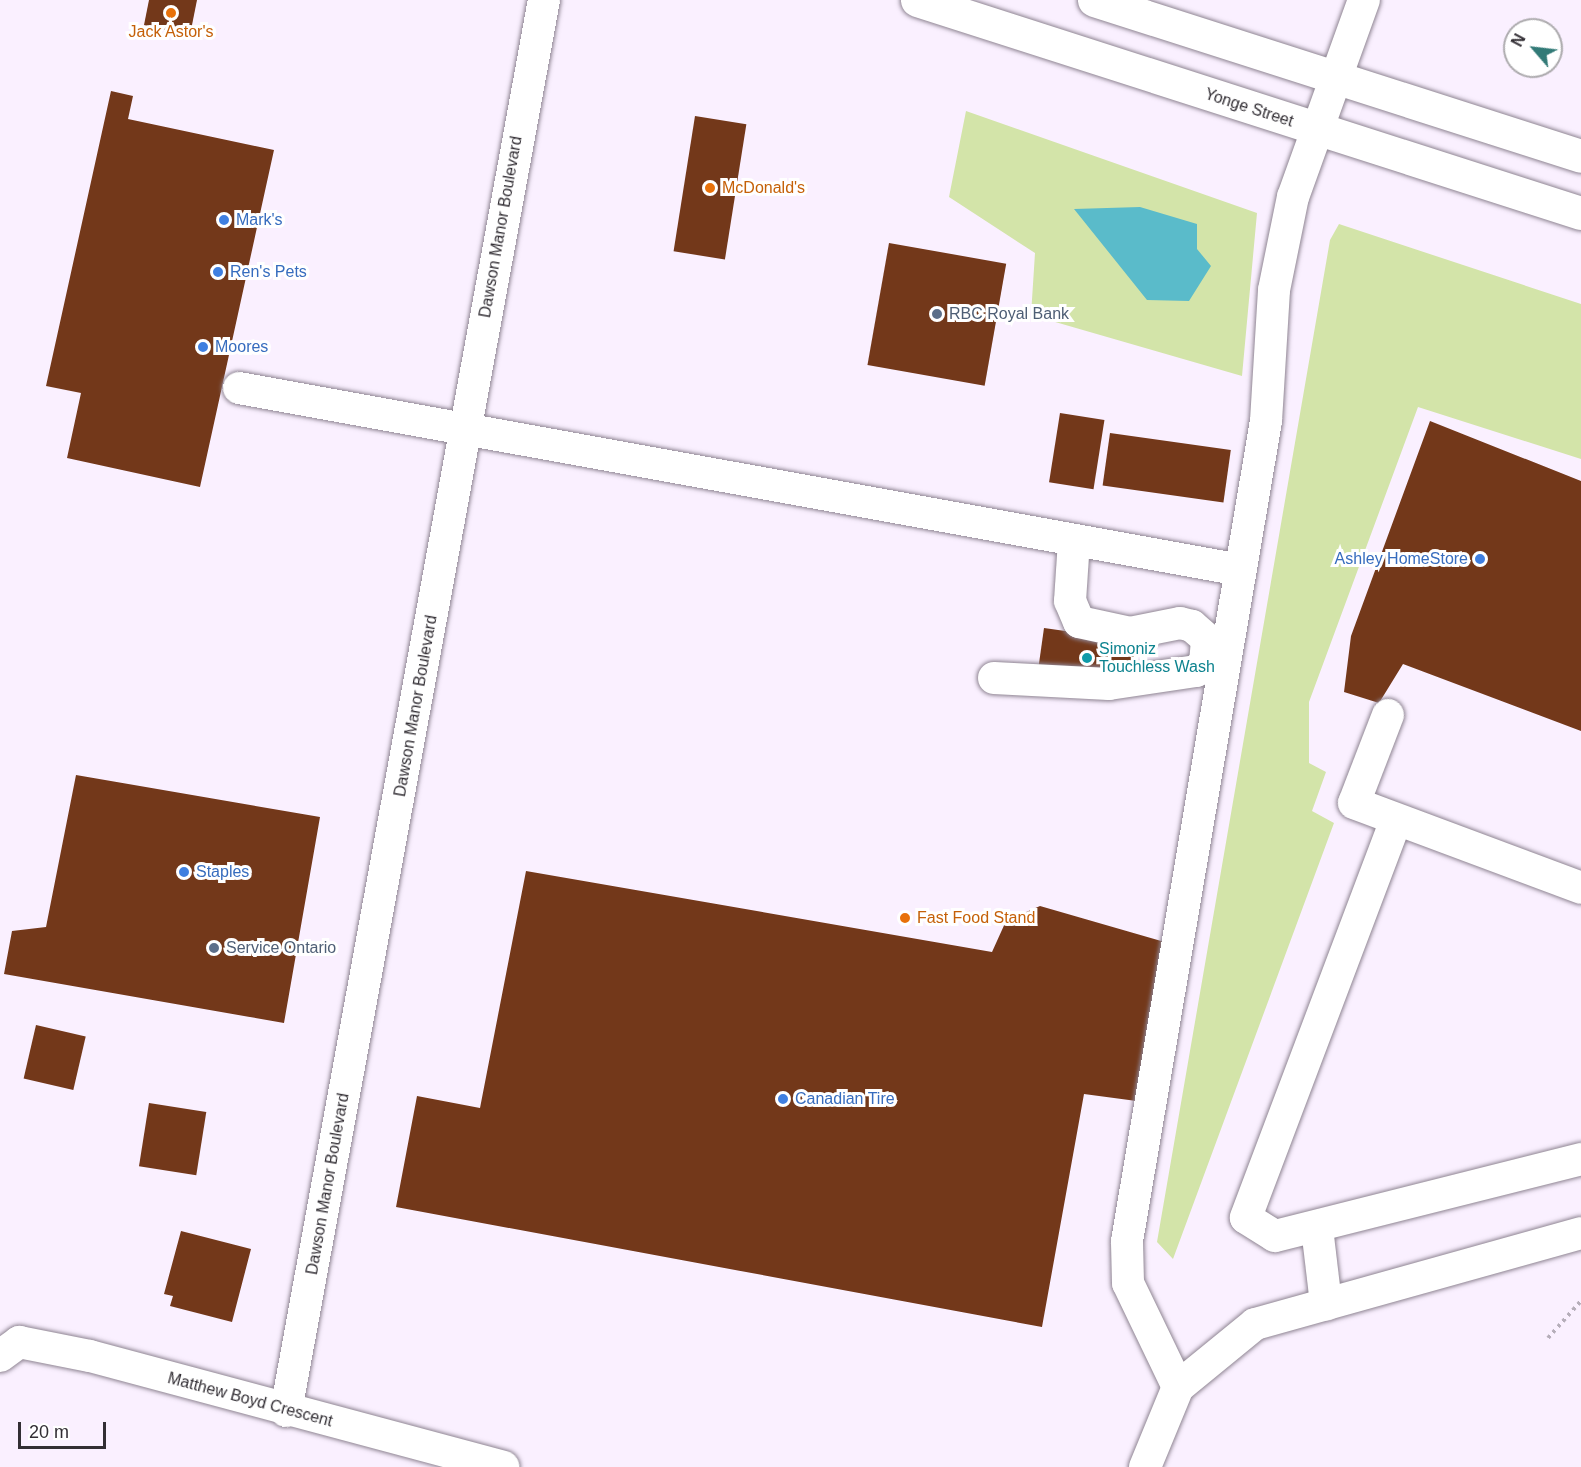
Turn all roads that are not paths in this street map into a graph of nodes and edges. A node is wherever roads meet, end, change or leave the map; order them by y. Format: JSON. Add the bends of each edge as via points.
{"nodes":[{"id":1,"x":544,"y":0,"type":"edge"},
{"id":2,"x":917,"y":0,"type":"edge"},
{"id":3,"x":1094,"y":0,"type":"edge"},
{"id":4,"x":1364,"y":0,"type":"edge"},
{"id":5,"x":1332,"y":79,"type":"junction"},
{"id":6,"x":1315,"y":130,"type":"junction"},
{"id":7,"x":1581,"y":156,"type":"edge"},
{"id":8,"x":1581,"y":213,"type":"edge"},
{"id":9,"x":239,"y":388,"type":"dead end"},
{"id":10,"x":466,"y":433,"type":"junction"},
{"id":11,"x":1074,"y":540,"type":"junction"},
{"id":12,"x":1240,"y":570,"type":"junction"},
{"id":13,"x":994,"y":678,"type":"dead end"},
{"id":14,"x":1388,"y":715,"type":"dead end"},
{"id":15,"x":1396,"y":820,"type":"junction"},
{"id":16,"x":1581,"y":888,"type":"edge"},
{"id":17,"x":1581,"y":1159,"type":"edge"},
{"id":18,"x":1317,"y":1228,"type":"junction"},
{"id":19,"x":1581,"y":1233,"type":"edge"},
{"id":20,"x":1326,"y":1304,"type":"junction"},
{"id":21,"x":0,"y":1356,"type":"edge"},
{"id":22,"x":1178,"y":1387,"type":"junction"},
{"id":23,"x":286,"y":1411,"type":"junction"},
{"id":24,"x":503,"y":1467,"type":"edge"},
{"id":25,"x":1145,"y":1467,"type":"edge"}],
"edges":[{"from":1,"to":10,"type":"street","name":"Dawson Manor Boulevard"},
{"from":2,"to":6,"type":"main road","name":"Yonge Street"},
{"from":3,"to":5,"type":"main road"},
{"from":4,"to":5,"type":"street"},
{"from":5,"to":6,"type":"street"},
{"from":5,"to":7,"type":"main road"},
{"from":6,"to":8,"type":"main road","name":"Yonge Street"},
{"from":6,"to":12,"type":"street","via":[[1293,197],[1274,290],[1266,421]]},
{"from":9,"to":10,"type":"street"},
{"from":10,"to":11,"type":"street"},
{"from":10,"to":23,"type":"street","name":"Dawson Manor Boulevard"},
{"from":11,"to":12,"type":"street"},
{"from":11,"to":13,"type":"street","via":[[1070,601],[1079,622],[1130,633],[1180,623],[1192,626],[1207,639],[1205,663],[1196,671],[1108,684]]},
{"from":12,"to":22,"type":"street","via":[[1126,1241],[1128,1282]]},
{"from":14,"to":15,"type":"street","via":[[1354,803]]},
{"from":15,"to":16,"type":"street"},
{"from":15,"to":18,"type":"street","via":[[1246,1218],[1275,1236]]},
{"from":17,"to":18,"type":"street"},
{"from":18,"to":20,"type":"street"},
{"from":19,"to":20,"type":"street"},
{"from":20,"to":22,"type":"street","via":[[1255,1324]]},
{"from":21,"to":23,"type":"street","name":"Matthew Boyd Crescent","via":[[19,1342],[90,1356]]},
{"from":22,"to":25,"type":"street"},
{"from":23,"to":24,"type":"street","name":"Matthew Boyd Crescent"}]}
